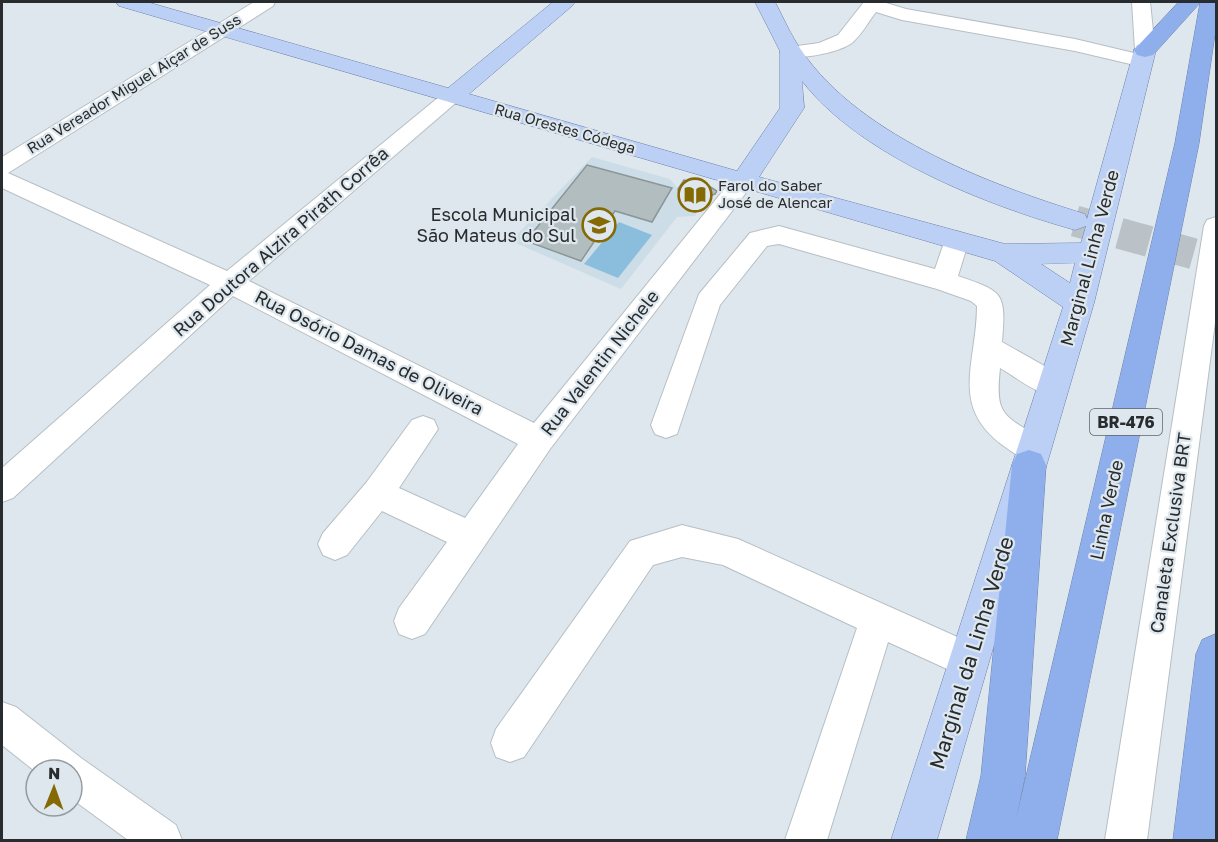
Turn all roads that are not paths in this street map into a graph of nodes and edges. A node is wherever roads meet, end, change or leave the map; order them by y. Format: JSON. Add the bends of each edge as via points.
{"nodes":[{"id":1,"x":126,"y":2,"type":"edge"},
{"id":2,"x":266,"y":2,"type":"edge"},
{"id":3,"x":565,"y":2,"type":"edge"},
{"id":4,"x":765,"y":2,"type":"edge"},
{"id":5,"x":1142,"y":2,"type":"edge"},
{"id":6,"x":1190,"y":2,"type":"edge"},
{"id":7,"x":1210,"y":2,"type":"edge"},
{"id":8,"x":873,"y":3,"type":"edge"},
{"id":9,"x":222,"y":29,"type":"junction"},
{"id":10,"x":790,"y":52,"type":"junction"},
{"id":11,"x":1144,"y":56,"type":"junction"},
{"id":12,"x":452,"y":96,"type":"junction"},
{"id":13,"x":842,"y":106,"type":"junction"},
{"id":14,"x":792,"y":108,"type":"junction"},
{"id":15,"x":2,"y":167,"type":"edge"},
{"id":16,"x":2,"y":179,"type":"edge"},
{"id":17,"x":743,"y":181,"type":"junction"},
{"id":18,"x":1075,"y":221,"type":"tunnel mouth"},
{"id":19,"x":1216,"y":226,"type":"edge"},
{"id":20,"x":956,"y":240,"type":"junction"},
{"id":21,"x":1093,"y":253,"type":"junction"},
{"id":22,"x":1005,"y":254,"type":"junction"},
{"id":23,"x":944,"y":281,"type":"junction"},
{"id":24,"x":230,"y":283,"type":"junction"},
{"id":25,"x":1080,"y":303,"type":"junction"},
{"id":26,"x":986,"y":346,"type":"junction"},
{"id":27,"x":1054,"y":385,"type":"junction"},
{"id":28,"x":666,"y":425,"type":"dead end"},
{"id":29,"x":423,"y":429,"type":"dead end"},
{"id":30,"x":539,"y":440,"type":"junction"},
{"id":31,"x":1032,"y":457,"type":"junction"},
{"id":32,"x":2,"y":488,"type":"edge"},
{"id":33,"x":377,"y":493,"type":"junction"},
{"id":34,"x":471,"y":537,"type":"junction"},
{"id":35,"x":335,"y":544,"type":"dead end"},
{"id":36,"x":878,"y":620,"type":"junction"},
{"id":37,"x":412,"y":621,"type":"dead end"},
{"id":38,"x":1216,"y":654,"type":"edge"},
{"id":39,"x":969,"y":661,"type":"junction"},
{"id":40,"x":2,"y":721,"type":"edge"},
{"id":41,"x":1216,"y":726,"type":"edge"},
{"id":42,"x":510,"y":743,"type":"dead end"},
{"id":43,"x":50,"y":758,"type":"edge"},
{"id":44,"x":84,"y":783,"type":"edge"},
{"id":45,"x":1197,"y":824,"type":"edge"},
{"id":46,"x":161,"y":840,"type":"edge"},
{"id":47,"x":806,"y":840,"type":"edge"},
{"id":48,"x":914,"y":840,"type":"edge"},
{"id":49,"x":989,"y":840,"type":"edge"},
{"id":50,"x":1034,"y":840,"type":"edge"},
{"id":51,"x":1126,"y":840,"type":"edge"}],
"edges":[{"from":1,"to":9,"type":"main road","name":"Rua Orestes Códega"},
{"from":2,"to":9,"type":"street","name":"Rua Vereador Miguel Aiçar de Suss"},
{"from":3,"to":12,"type":"main road","name":"Rua Doutora Alzira Pirath Corrêa"},
{"from":4,"to":10,"type":"main road"},
{"from":5,"to":11,"type":"street"},
{"from":6,"to":11,"type":"highway"},
{"from":7,"to":50,"type":"highway","name":"Linha Verde","number":"BR-476","via":[[1187,143]]},
{"from":8,"to":10,"type":"street","via":[[845,39],[823,48]]},
{"from":8,"to":11,"type":"street","via":[[902,14]]},
{"from":9,"to":12,"type":"main road","name":"Rua Orestes Códega"},
{"from":9,"to":15,"type":"street","name":"Rua Vereador Miguel Aiçar de Suss"},
{"from":10,"to":13,"type":"main road"},
{"from":10,"to":14,"type":"main road"},
{"from":11,"to":21,"type":"main road","name":"Marginal Linha Verde"},
{"from":12,"to":17,"type":"main road","name":"Rua Orestes Códega"},
{"from":12,"to":24,"type":"street","name":"Rua Doutora Alzira Pirath Corrêa"},
{"from":13,"to":14,"type":"main road"},
{"from":13,"to":18,"type":"main road","via":[[895,144],[943,171],[985,191]]},
{"from":14,"to":17,"type":"main road","name":"Rua Valentin Nichele"},
{"from":16,"to":24,"type":"street","name":"Rua Osório Damas de Oliveira"},
{"from":17,"to":20,"type":"main road","name":"Rua Orestes Códega"},
{"from":17,"to":30,"type":"street","name":"Rua Valentin Nichele"},
{"from":19,"to":51,"type":"street","name":"Canaleta Exclusiva BRT"},
{"from":20,"to":22,"type":"main road","name":"Rua Orestes Códega"},
{"from":20,"to":23,"type":"street"},
{"from":21,"to":22,"type":"main road","name":"Rua Orestes Códega"},
{"from":21,"to":25,"type":"main road","name":"Marginal Linha Verde"},
{"from":22,"to":25,"type":"main road","name":"Rua Orestes Códega"},
{"from":23,"to":26,"type":"street","via":[[980,294],[990,303]]},
{"from":23,"to":28,"type":"street","via":[[793,237],[759,239],[708,301]]},
{"from":24,"to":30,"type":"street","name":"Rua Osório Damas de Oliveira"},
{"from":24,"to":32,"type":"street","name":"Rua Doutora Alzira Pirath Corrêa"},
{"from":25,"to":27,"type":"main road","name":"Marginal Linha Verde"},
{"from":26,"to":27,"type":"street"},
{"from":26,"to":31,"type":"street","via":[[985,406]]},
{"from":27,"to":31,"type":"main road","name":"Marginal Linha Verde"},
{"from":29,"to":33,"type":"street"},
{"from":30,"to":34,"type":"street","name":"Rua Valentin Nichele"},
{"from":31,"to":39,"type":"main road","name":"Marginal da Linha Verde"},
{"from":31,"to":49,"type":"highway","via":[[1003,776]]},
{"from":33,"to":34,"type":"street"},
{"from":33,"to":35,"type":"street"},
{"from":34,"to":37,"type":"street","name":"Rua Valentin Nichele"},
{"from":36,"to":39,"type":"street"},
{"from":36,"to":42,"type":"street","via":[[726,550],[682,541],[642,552]]},
{"from":36,"to":47,"type":"street"},
{"from":38,"to":45,"type":"highway"},
{"from":39,"to":48,"type":"main road","name":"Marginal da Linha Verde"},
{"from":40,"to":43,"type":"street"},
{"from":41,"to":45,"type":"highway"},
{"from":44,"to":46,"type":"street"}]}
